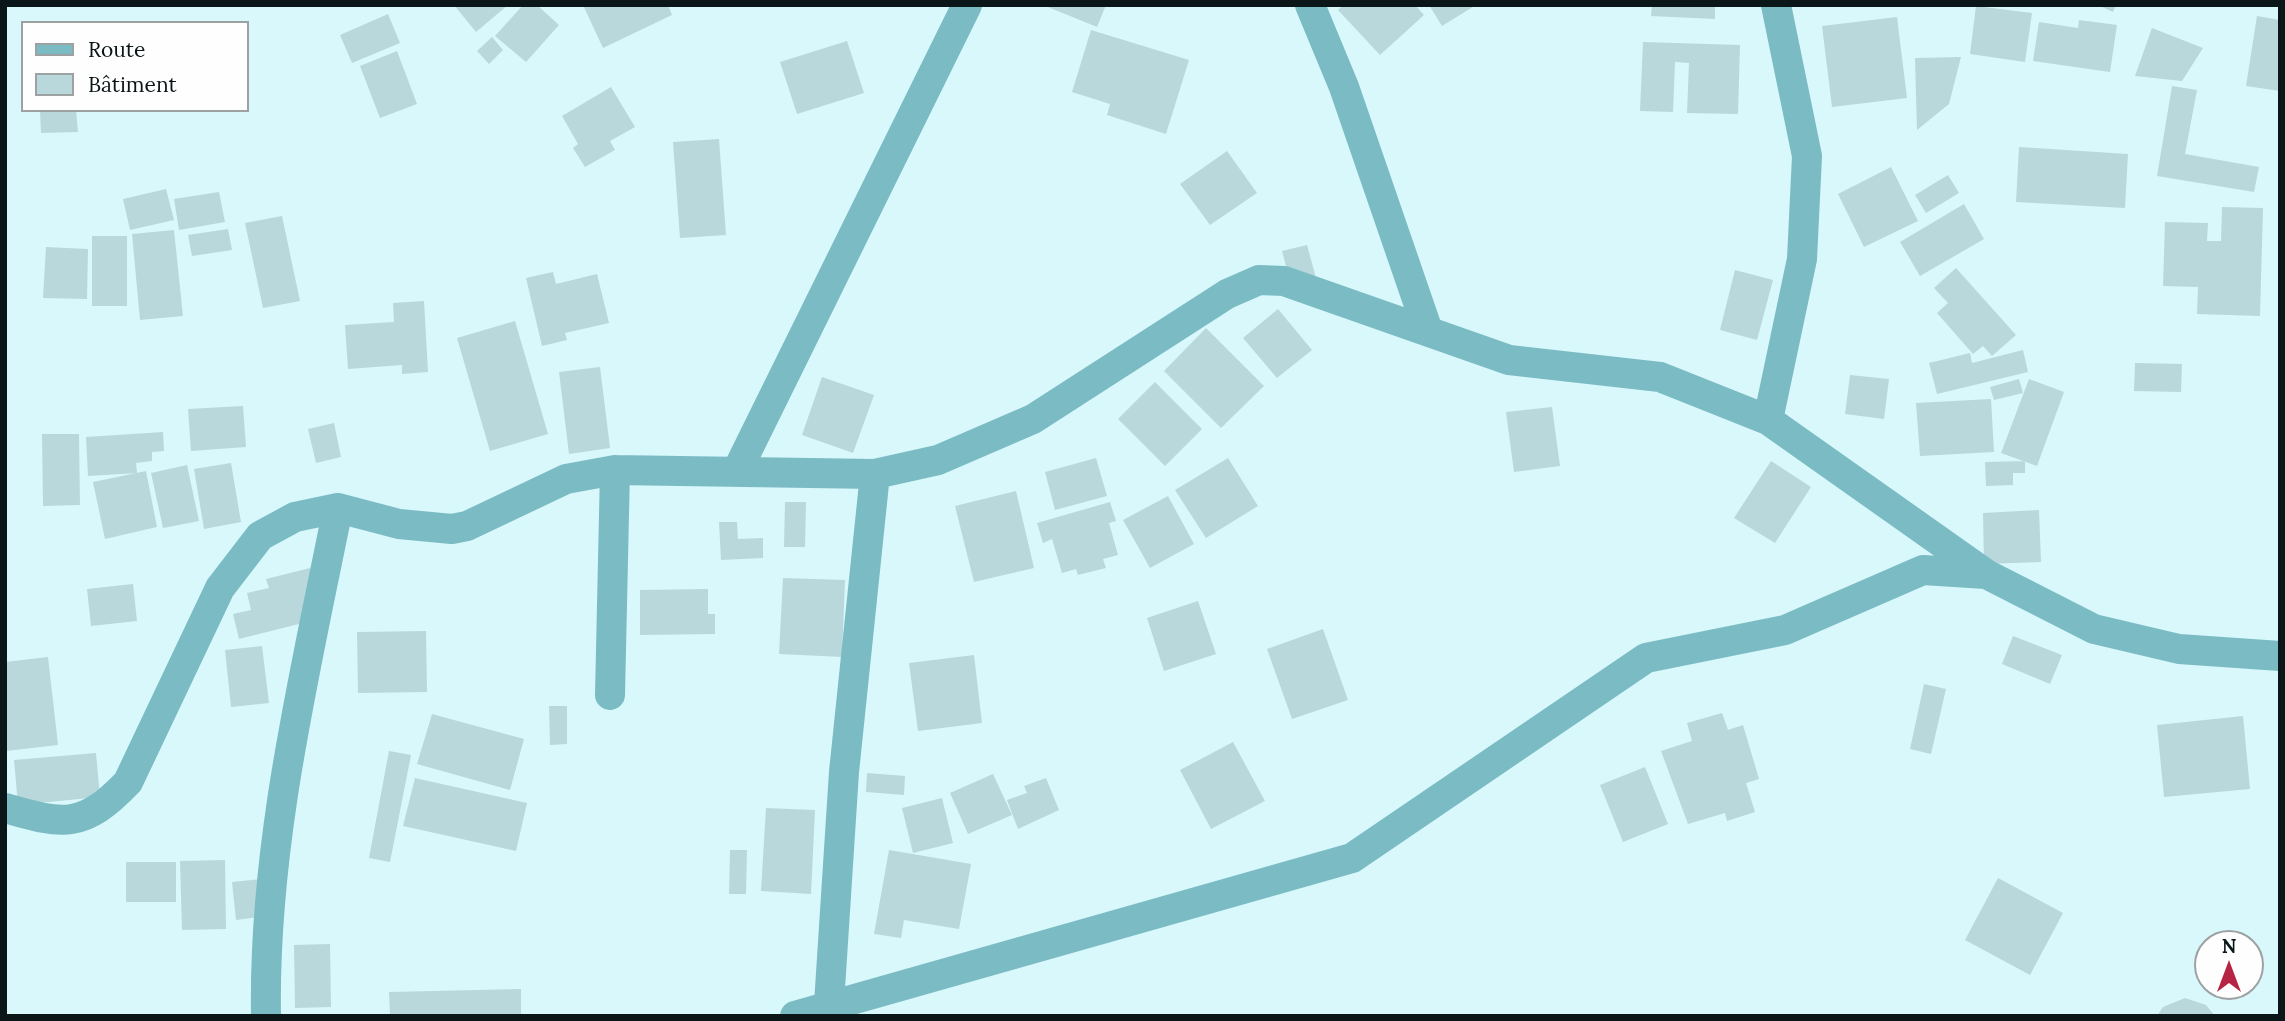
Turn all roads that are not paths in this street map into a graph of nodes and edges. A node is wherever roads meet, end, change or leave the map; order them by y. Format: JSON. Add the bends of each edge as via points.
{"nodes":[{"id":1,"x":967,"y":5,"type":"edge"},
{"id":2,"x":1310,"y":5,"type":"edge"},
{"id":3,"x":1776,"y":5,"type":"edge"},
{"id":4,"x":1428,"y":331,"type":"junction"},
{"id":5,"x":1768,"y":420,"type":"junction"},
{"id":6,"x":615,"y":470,"type":"junction"},
{"id":7,"x":737,"y":471,"type":"junction"},
{"id":8,"x":875,"y":474,"type":"junction"},
{"id":9,"x":338,"y":508,"type":"junction"},
{"id":10,"x":1986,"y":574,"type":"junction"},
{"id":11,"x":2280,"y":656,"type":"edge"},
{"id":12,"x":610,"y":695,"type":"dead end"},
{"id":13,"x":5,"y":808,"type":"edge"},
{"id":14,"x":829,"y":1004,"type":"junction"},
{"id":15,"x":266,"y":1016,"type":"edge"},
{"id":16,"x":794,"y":1016,"type":"edge"}],
"edges":[{"from":1,"to":7,"type":"street"},
{"from":2,"to":4,"type":"street","via":[[1344,87]]},
{"from":3,"to":5,"type":"street","via":[[1807,156],[1802,260]]},
{"from":4,"to":5,"type":"street","via":[[1509,360],[1660,377]]},
{"from":4,"to":8,"type":"street","via":[[1284,281],[1259,280],[1227,295],[1033,419],[938,460]]},
{"from":5,"to":10,"type":"street"},
{"from":6,"to":7,"type":"street"},
{"from":6,"to":9,"type":"street","via":[[566,479],[452,529],[399,524]]},
{"from":6,"to":12,"type":"street"},
{"from":7,"to":8,"type":"street"},
{"from":8,"to":14,"type":"street","via":[[844,772]]},
{"from":9,"to":13,"type":"street","via":[[295,517],[260,536],[220,588],[128,782],[112,799],[72,822]]},
{"from":9,"to":15,"type":"street","via":[[287,766],[265,967]]},
{"from":10,"to":11,"type":"street","via":[[2094,629],[2179,649]]},
{"from":10,"to":14,"type":"street","via":[[1923,570],[1785,630],[1646,658],[1352,858]]},
{"from":14,"to":16,"type":"street"}]}
